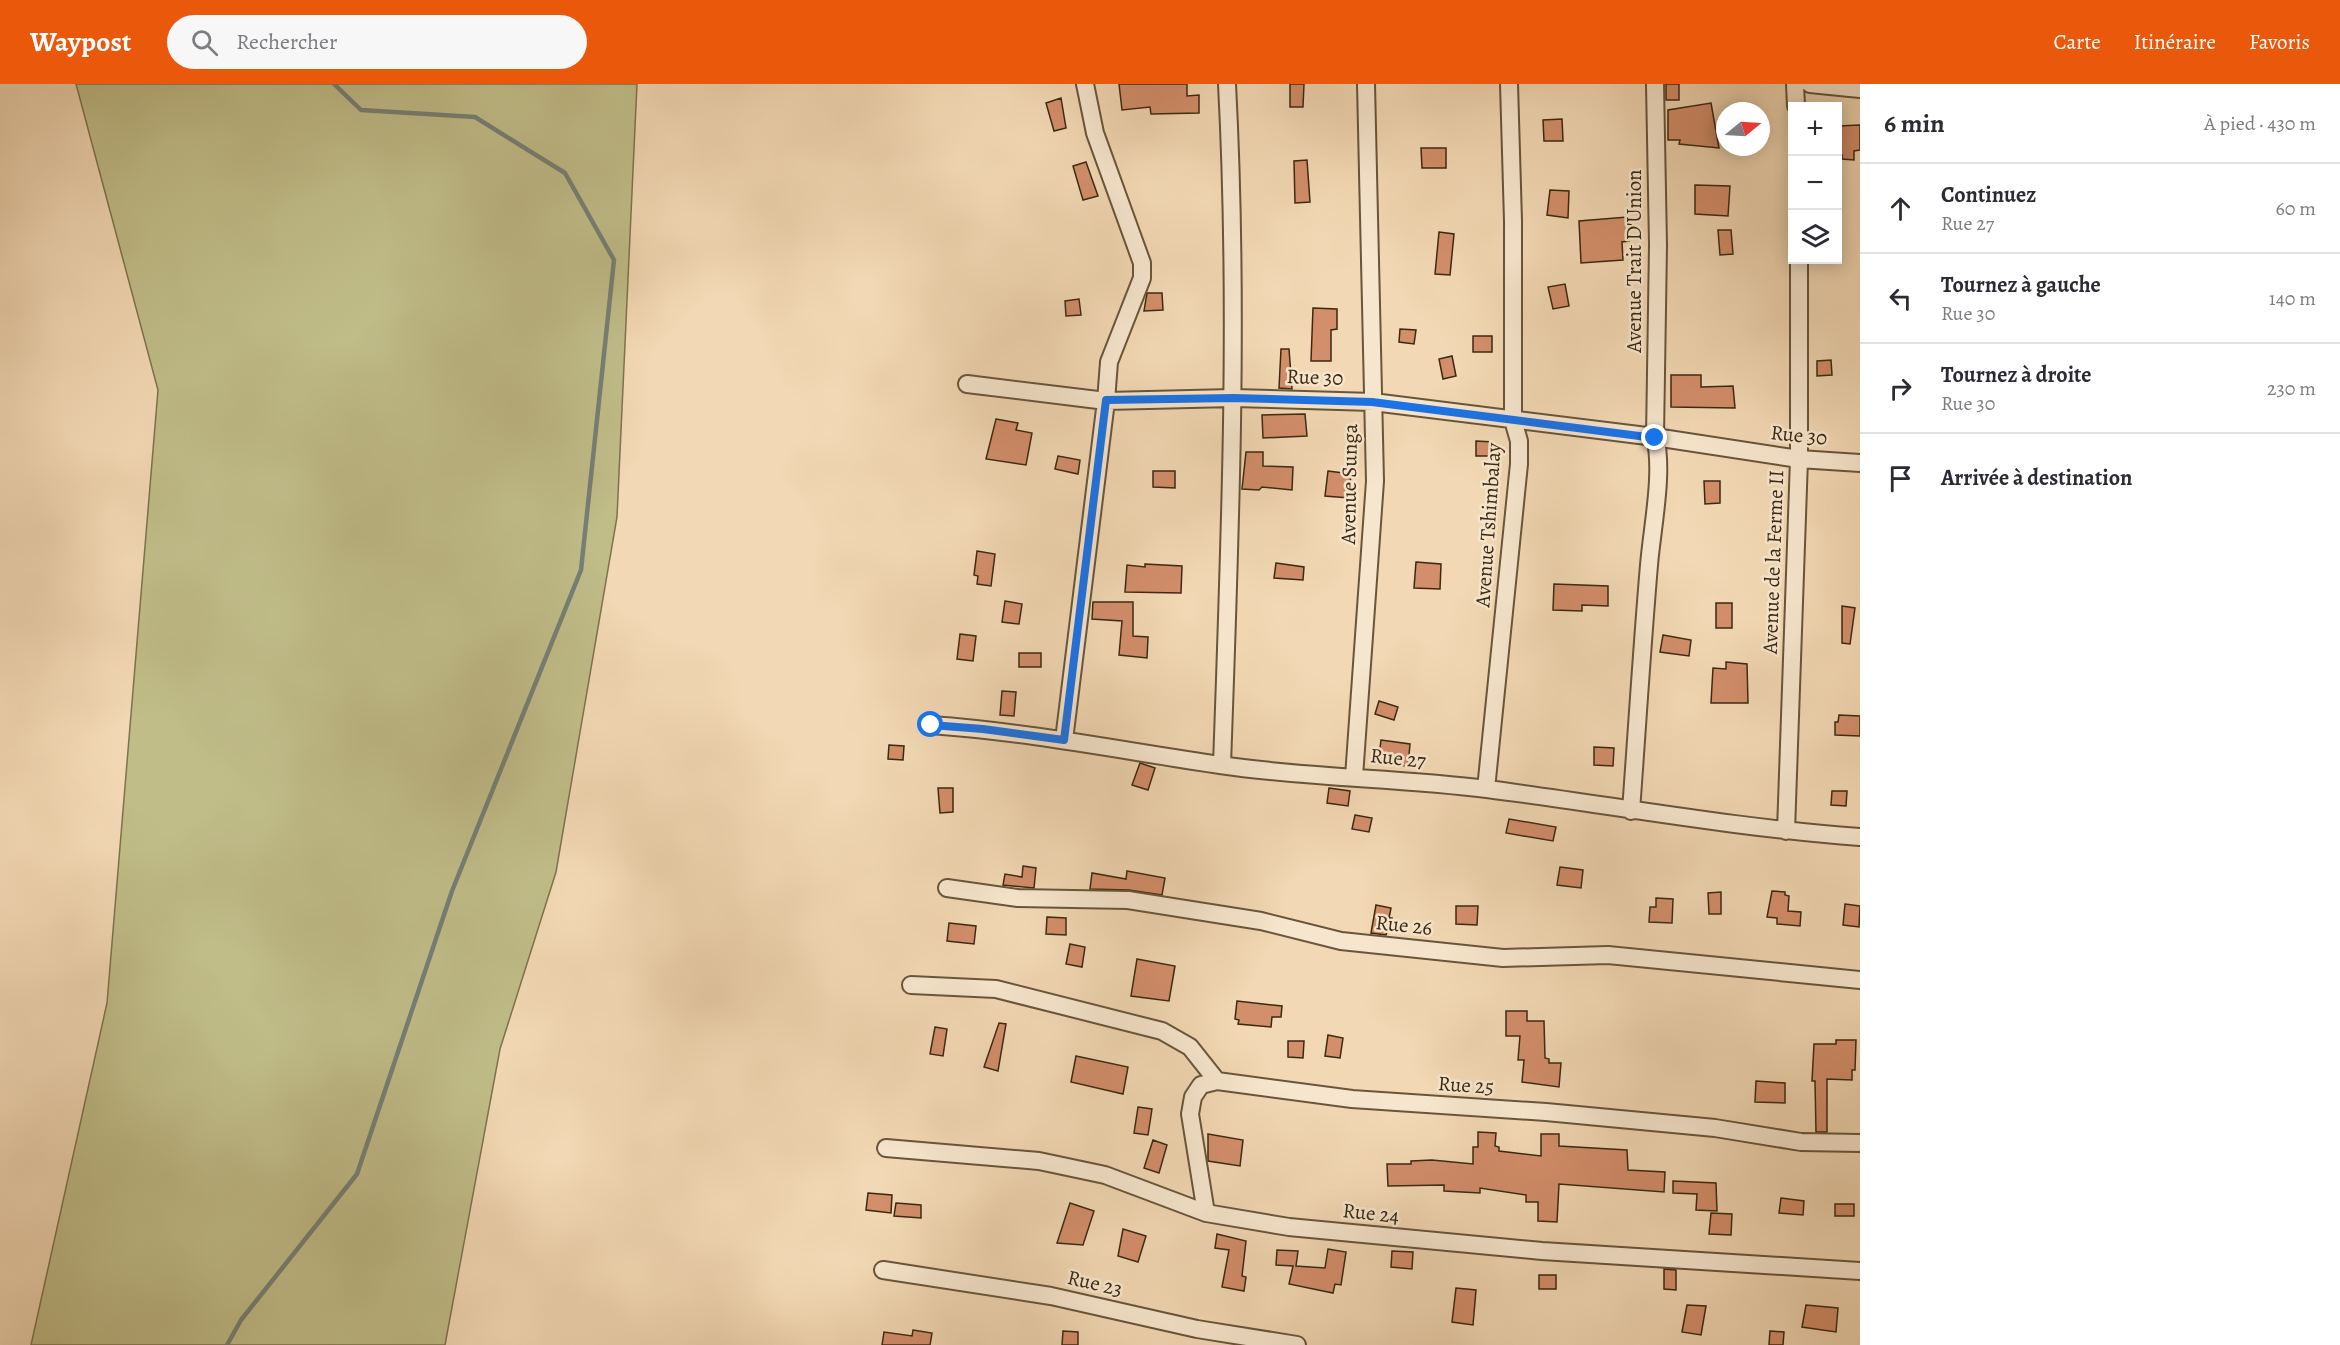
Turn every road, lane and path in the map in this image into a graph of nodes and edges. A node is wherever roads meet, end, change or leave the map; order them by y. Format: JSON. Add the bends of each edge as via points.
{"nodes":[{"id":1,"x":1085,"y":84,"type":"edge"},
{"id":2,"x":1227,"y":84,"type":"edge"},
{"id":3,"x":1366,"y":84,"type":"edge"},
{"id":4,"x":1509,"y":84,"type":"edge"},
{"id":5,"x":1655,"y":84,"type":"edge"},
{"id":6,"x":1795,"y":84,"type":"edge"},
{"id":7,"x":1810,"y":84,"type":"edge"},
{"id":8,"x":1860,"y":89,"type":"edge"},
{"id":9,"x":1796,"y":102,"type":"edge"},
{"id":10,"x":1799,"y":264,"type":"edge"},
{"id":11,"x":967,"y":384,"type":"dead end"},
{"id":12,"x":1233,"y":398,"type":"junction"},
{"id":13,"x":1106,"y":400,"type":"junction"},
{"id":14,"x":1372,"y":402,"type":"junction"},
{"id":15,"x":1513,"y":420,"type":"junction"},
{"id":16,"x":1655,"y":438,"type":"junction"},
{"id":17,"x":1799,"y":459,"type":"junction"},
{"id":18,"x":1860,"y":463,"type":"edge"},
{"id":19,"x":931,"y":725,"type":"dead end"},
{"id":20,"x":1064,"y":740,"type":"junction"},
{"id":21,"x":1222,"y":765,"type":"junction"},
{"id":22,"x":1354,"y":777,"type":"junction"},
{"id":23,"x":1486,"y":789,"type":"junction"},
{"id":24,"x":1631,"y":811,"type":"junction"},
{"id":25,"x":1786,"y":831,"type":"junction"},
{"id":26,"x":1860,"y":837,"type":"edge"},
{"id":27,"x":947,"y":888,"type":"dead end"},
{"id":28,"x":1860,"y":980,"type":"edge"},
{"id":29,"x":911,"y":985,"type":"dead end"},
{"id":30,"x":1217,"y":1081,"type":"junction"},
{"id":31,"x":1860,"y":1143,"type":"edge"},
{"id":32,"x":886,"y":1148,"type":"dead end"},
{"id":33,"x":1206,"y":1213,"type":"junction"},
{"id":34,"x":883,"y":1270,"type":"dead end"},
{"id":35,"x":1860,"y":1271,"type":"edge"},
{"id":36,"x":1297,"y":1345,"type":"edge"}],
"edges":[{"from":1,"to":13,"type":"street","via":[[1095,133],[1142,263],[1142,278],[1109,362]]},
{"from":2,"to":12,"type":"street","via":[[1233,217]]},
{"from":3,"to":14,"type":"street","name":"Avenue Sunga"},
{"from":4,"to":15,"type":"street","name":"Avenue Tshimbalay"},
{"from":5,"to":16,"type":"street","name":"Avenue Trait D'Union"},
{"from":6,"to":9,"type":"street"},
{"from":7,"to":8,"type":"street"},
{"from":10,"to":17,"type":"street","name":"Avenue de la Ferme II"},
{"from":11,"to":13,"type":"street","name":"Rue 30"},
{"from":12,"to":13,"type":"street","name":"Rue 30"},
{"from":12,"to":14,"type":"street","name":"Rue 30"},
{"from":12,"to":21,"type":"street"},
{"from":13,"to":20,"type":"street"},
{"from":14,"to":15,"type":"street","name":"Rue 30"},
{"from":14,"to":22,"type":"street","name":"Avenue Sunga","via":[[1375,481]]},
{"from":15,"to":16,"type":"street","name":"Rue 30"},
{"from":15,"to":23,"type":"street","name":"Avenue Tshimbalay","via":[[1520,441],[1519,464]]},
{"from":16,"to":17,"type":"street","name":"Rue 30"},
{"from":16,"to":24,"type":"street","name":"Avenue Trait D'Union","via":[[1659,469],[1648,566]]},
{"from":17,"to":18,"type":"street","name":"Rue 30"},
{"from":17,"to":25,"type":"street","name":"Avenue de la Ferme II"},
{"from":19,"to":20,"type":"street","name":"Rue 27"},
{"from":20,"to":21,"type":"street","name":"Rue 27"},
{"from":21,"to":22,"type":"street","name":"Rue 27"},
{"from":22,"to":23,"type":"street","name":"Rue 27"},
{"from":23,"to":24,"type":"street","name":"Rue 27"},
{"from":24,"to":25,"type":"street","name":"Rue 27"},
{"from":25,"to":26,"type":"street","name":"Rue 27"},
{"from":27,"to":28,"type":"street","name":"Rue 26","via":[[1018,898],[1128,900],[1261,921],[1341,941],[1503,958],[1608,955]]},
{"from":29,"to":30,"type":"street","via":[[996,989],[1162,1031],[1190,1047]]},
{"from":30,"to":31,"type":"street","name":"Rue 25","via":[[1352,1099],[1715,1128],[1801,1142]]},
{"from":30,"to":33,"type":"street","via":[[1201,1085],[1193,1097],[1190,1114]]},
{"from":32,"to":33,"type":"street","name":"Rue 24","via":[[1039,1161],[1105,1175]]},
{"from":33,"to":35,"type":"street","name":"Rue 24","via":[[1289,1227],[1531,1250]]},
{"from":34,"to":36,"type":"street","name":"Rue 23","via":[[1051,1296],[1197,1329]]}]}
